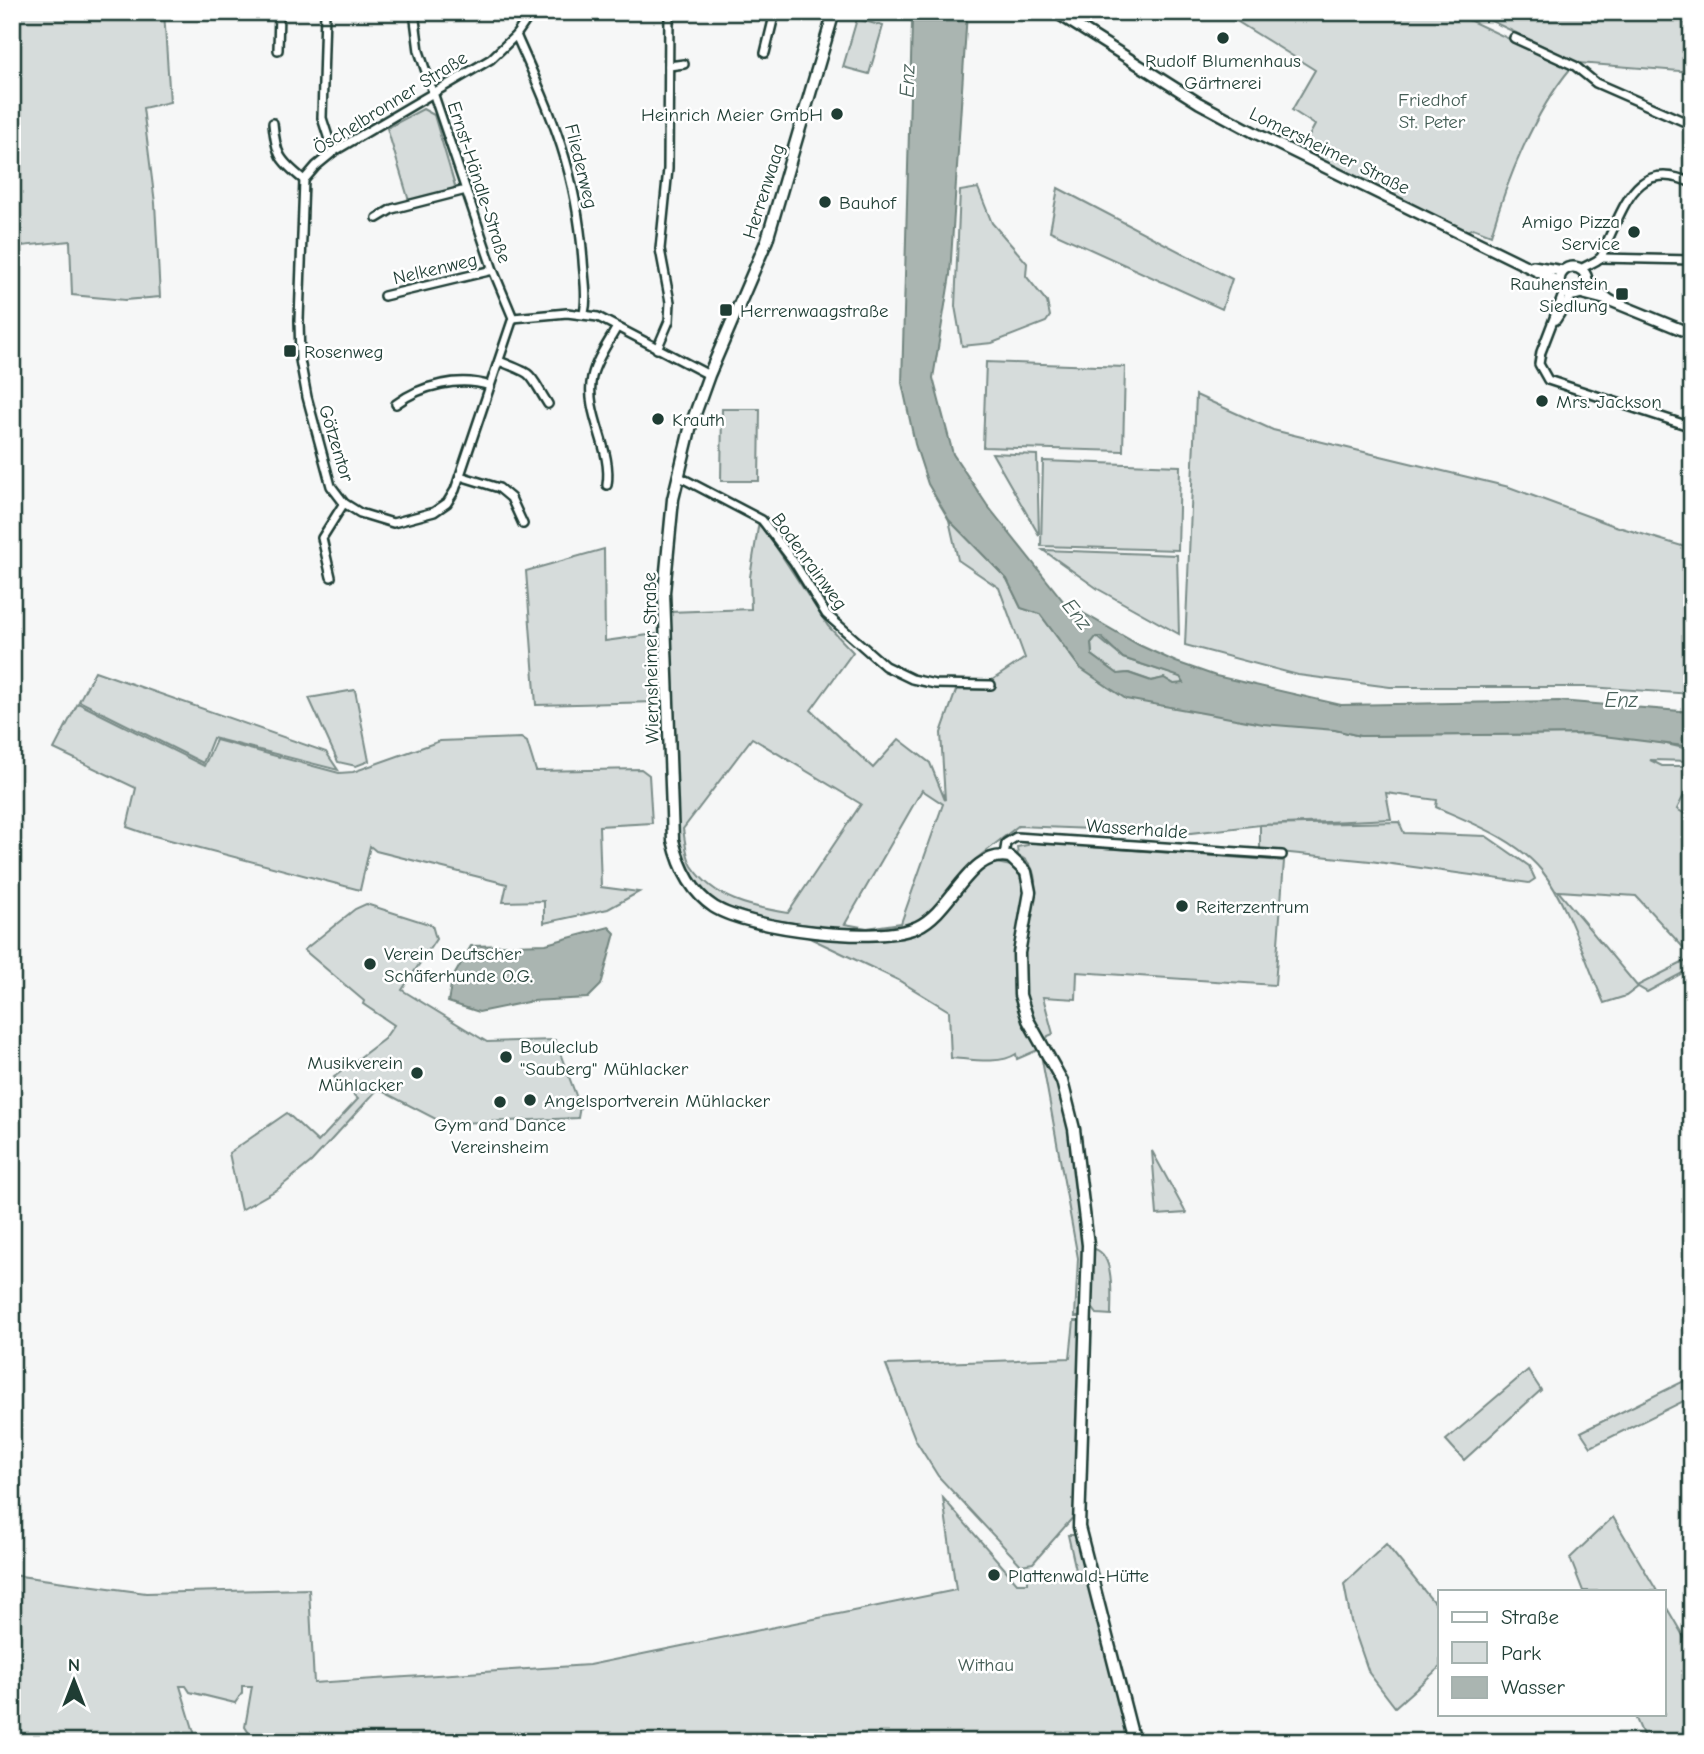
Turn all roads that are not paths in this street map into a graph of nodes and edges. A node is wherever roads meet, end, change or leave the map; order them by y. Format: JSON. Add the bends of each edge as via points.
{"nodes":[{"id":1,"x":279,"y":12,"type":"edge"},
{"id":2,"x":324,"y":12,"type":"edge"},
{"id":3,"x":414,"y":12,"type":"edge"},
{"id":4,"x":532,"y":12,"type":"edge"},
{"id":5,"x":669,"y":12,"type":"edge"},
{"id":6,"x":775,"y":12,"type":"edge"},
{"id":7,"x":834,"y":12,"type":"edge"},
{"id":8,"x":1055,"y":12,"type":"edge"},
{"id":9,"x":516,"y":35,"type":"junction"},
{"id":10,"x":1514,"y":38,"type":"dead end"},
{"id":11,"x":278,"y":50,"type":"dead end"},
{"id":12,"x":765,"y":53,"type":"dead end"},
{"id":13,"x":684,"y":64,"type":"dead end"},
{"id":14,"x":669,"y":66,"type":"junction"},
{"id":15,"x":434,"y":92,"type":"junction"},
{"id":16,"x":273,"y":122,"type":"dead end"},
{"id":17,"x":1692,"y":125,"type":"edge"},
{"id":18,"x":333,"y":152,"type":"junction"},
{"id":19,"x":304,"y":180,"type":"junction"},
{"id":20,"x":1692,"y":183,"type":"edge"},
{"id":21,"x":466,"y":190,"type":"junction"},
{"id":22,"x":377,"y":218,"type":"dead end"},
{"id":23,"x":1601,"y":258,"type":"junction"},
{"id":24,"x":1692,"y":260,"type":"edge"},
{"id":25,"x":1524,"y":264,"type":"junction"},
{"id":26,"x":1581,"y":269,"type":"junction"},
{"id":27,"x":493,"y":270,"type":"junction"},
{"id":28,"x":1563,"y":271,"type":"junction"},
{"id":29,"x":1559,"y":282,"type":"junction"},
{"id":30,"x":1587,"y":283,"type":"junction"},
{"id":31,"x":1572,"y":294,"type":"junction"},
{"id":32,"x":384,"y":296,"type":"dead end"},
{"id":33,"x":1611,"y":301,"type":"junction"},
{"id":34,"x":584,"y":313,"type":"junction"},
{"id":35,"x":513,"y":318,"type":"junction"},
{"id":36,"x":299,"y":320,"type":"joint"},
{"id":37,"x":617,"y":327,"type":"junction"},
{"id":38,"x":1692,"y":334,"type":"edge"},
{"id":39,"x":657,"y":349,"type":"junction"},
{"id":40,"x":499,"y":361,"type":"junction"},
{"id":41,"x":709,"y":375,"type":"junction"},
{"id":42,"x":490,"y":386,"type":"junction"},
{"id":43,"x":396,"y":404,"type":"dead end"},
{"id":44,"x":548,"y":404,"type":"dead end"},
{"id":45,"x":1692,"y":427,"type":"edge"},
{"id":46,"x":460,"y":476,"type":"junction"},
{"id":47,"x":678,"y":476,"type":"junction"},
{"id":48,"x":607,"y":485,"type":"dead end"},
{"id":49,"x":344,"y":503,"type":"junction"},
{"id":50,"x":523,"y":524,"type":"dead end"},
{"id":51,"x":331,"y":577,"type":"dead end"},
{"id":52,"x":990,"y":685,"type":"dead end"},
{"id":53,"x":1282,"y":855,"type":"dead end"},
{"id":54,"x":1004,"y":856,"type":"junction"},
{"id":55,"x":1134,"y":1742,"type":"edge"}],
"edges":[{"from":1,"to":11,"type":"street"},
{"from":2,"to":18,"type":"street","via":[[322,118]]},
{"from":3,"to":15,"type":"street","name":"Ernst-Händle-Straße","via":[[419,51]]},
{"from":4,"to":9,"type":"street","name":"Öschelbronner Straße"},
{"from":5,"to":14,"type":"street"},
{"from":6,"to":12,"type":"street"},
{"from":7,"to":41,"type":"main road","name":"Herrenwaag","via":[[767,240]]},
{"from":8,"to":25,"type":"street","name":"Lomersheimer Straße","via":[[1199,103]]},
{"from":9,"to":15,"type":"street","name":"Öschelbronner Straße","via":[[491,59]]},
{"from":9,"to":34,"type":"street","name":"Fliederweg","via":[[560,135],[574,186]]},
{"from":10,"to":17,"type":"street","via":[[1575,66],[1595,83]]},
{"from":13,"to":14,"type":"street"},
{"from":14,"to":39,"type":"street","via":[[668,169],[660,249],[670,302],[669,321]]},
{"from":15,"to":18,"type":"street","name":"Öschelbronner Straße"},
{"from":15,"to":21,"type":"street","name":"Ernst-Händle-Straße"},
{"from":16,"to":19,"type":"street","via":[[281,161]]},
{"from":18,"to":19,"type":"street","name":"Öschelbronner Straße"},
{"from":19,"to":36,"type":"street","name":"Öschelbronner Straße"},
{"from":20,"to":23,"type":"street","via":[[1672,176],[1649,178],[1631,193]]},
{"from":21,"to":22,"type":"street","via":[[392,209]]},
{"from":21,"to":27,"type":"street","name":"Ernst-Händle-Straße"},
{"from":23,"to":24,"type":"street"},
{"from":23,"to":26,"type":"street"},
{"from":25,"to":28,"type":"street","name":"Lomersheimer Straße"},
{"from":25,"to":29,"type":"street","name":"Lomersheimer Straße"},
{"from":26,"to":28,"type":"street"},
{"from":26,"to":30,"type":"street"},
{"from":27,"to":32,"type":"street","name":"Nelkenweg"},
{"from":27,"to":35,"type":"street","name":"Ernst-Händle-Straße"},
{"from":28,"to":29,"type":"street"},
{"from":29,"to":31,"type":"street"},
{"from":30,"to":31,"type":"street"},
{"from":30,"to":33,"type":"street"},
{"from":31,"to":33,"type":"street"},
{"from":31,"to":45,"type":"street","via":[[1541,352],[1539,364],[1548,380]]},
{"from":33,"to":38,"type":"street"},
{"from":34,"to":35,"type":"street"},
{"from":34,"to":37,"type":"street"},
{"from":35,"to":40,"type":"street","name":"Götzentor"},
{"from":36,"to":49,"type":"street","name":"Götzentor","via":[[307,397],[331,486]]},
{"from":37,"to":39,"type":"street"},
{"from":37,"to":48,"type":"street","via":[[591,385],[610,469]]},
{"from":39,"to":41,"type":"street"},
{"from":40,"to":42,"type":"street","name":"Götzentor"},
{"from":40,"to":44,"type":"street","via":[[536,379]]},
{"from":41,"to":47,"type":"main road","name":"Wiernsheimer Straße"},
{"from":42,"to":43,"type":"street","via":[[463,380],[408,395]]},
{"from":42,"to":46,"type":"street","name":"Götzentor"},
{"from":46,"to":49,"type":"street","name":"Götzentor","via":[[447,503],[412,519],[383,522]]},
{"from":46,"to":50,"type":"street","via":[[499,488],[511,498]]},
{"from":47,"to":52,"type":"street","name":"Bodenrainweg","via":[[762,520],[826,614],[885,666],[935,684]]},
{"from":47,"to":54,"type":"main road","name":"Wiernsheimer Straße","via":[[664,592],[673,840],[695,889],[726,913],[748,920],[863,937],[895,935],[924,924],[948,903],[982,860]]},
{"from":49,"to":51,"type":"street","via":[[322,538]]},
{"from":53,"to":54,"type":"street","name":"Wasserhalde","via":[[1016,836],[1006,843]]},
{"from":54,"to":55,"type":"main road","via":[[1018,863],[1029,882],[1030,905],[1018,966],[1020,995],[1035,1034],[1062,1081],[1073,1121],[1088,1245],[1079,1527]]}]}
